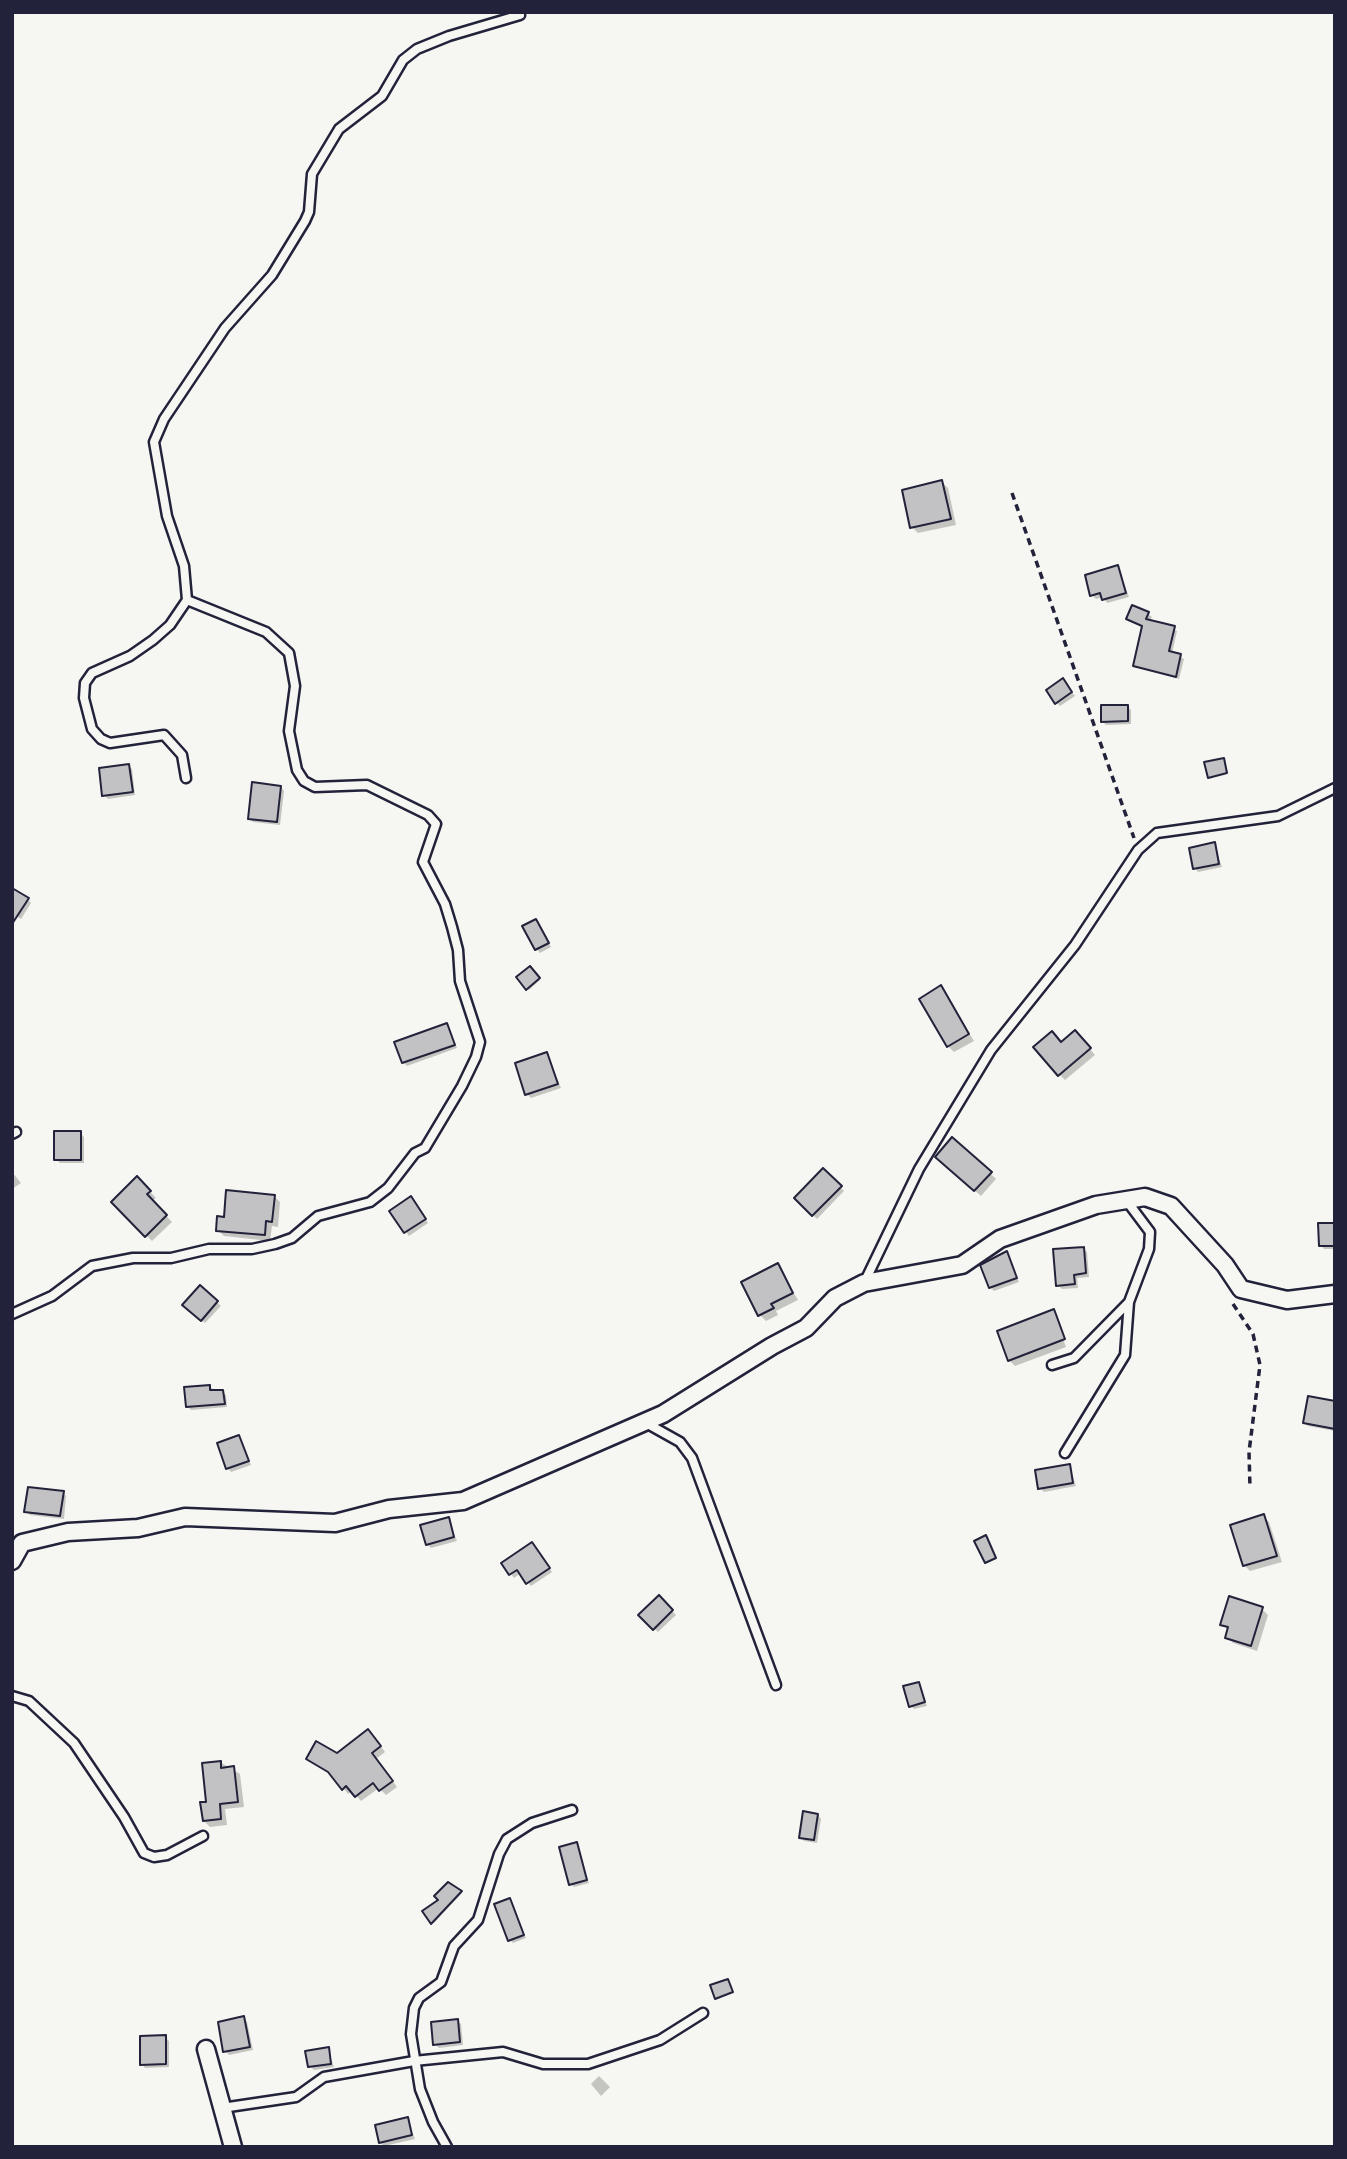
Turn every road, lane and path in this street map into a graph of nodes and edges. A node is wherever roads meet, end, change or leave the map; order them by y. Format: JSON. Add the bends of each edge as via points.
{"nodes":[{"id":1,"x":520,"y":15,"type":"dead end"},
{"id":2,"x":1012,"y":493,"type":"dead end"},
{"id":3,"x":187,"y":600,"type":"junction"},
{"id":4,"x":186,"y":778,"type":"dead end"},
{"id":5,"x":1335,"y":788,"type":"edge"},
{"id":6,"x":1138,"y":850,"type":"junction"},
{"id":7,"x":1126,"y":1200,"type":"junction"},
{"id":8,"x":864,"y":1283,"type":"junction"},
{"id":9,"x":1335,"y":1294,"type":"edge"},
{"id":10,"x":1231,"y":1299,"type":"dead end"},
{"id":11,"x":1129,"y":1302,"type":"junction"},
{"id":12,"x":12,"y":1314,"type":"edge"},
{"id":13,"x":1052,"y":1365,"type":"dead end"},
{"id":14,"x":644,"y":1422,"type":"junction"},
{"id":15,"x":1065,"y":1453,"type":"dead end"},
{"id":16,"x":1250,"y":1488,"type":"dead end"},
{"id":17,"x":12,"y":1561,"type":"edge"},
{"id":18,"x":776,"y":1685,"type":"dead end"},
{"id":19,"x":12,"y":1696,"type":"edge"},
{"id":20,"x":572,"y":1810,"type":"dead end"},
{"id":21,"x":203,"y":1836,"type":"dead end"},
{"id":22,"x":702,"y":2013,"type":"dead end"},
{"id":23,"x":206,"y":2049,"type":"dead end"},
{"id":24,"x":414,"y":2061,"type":"junction"},
{"id":25,"x":222,"y":2108,"type":"junction"},
{"id":26,"x":233,"y":2147,"type":"edge"},
{"id":27,"x":447,"y":2147,"type":"edge"}],
"edges":[{"from":1,"to":3,"type":"lane","via":[[417,49],[403,60],[382,96],[339,129],[312,174],[305,221],[272,275],[225,328],[164,419],[154,442],[155,461],[184,566]]},
{"from":2,"to":6,"type":"path"},
{"from":3,"to":4,"type":"lane","via":[[153,640],[92,673],[85,683],[84,698],[92,729],[101,739],[110,743],[164,735],[182,755]]},
{"from":3,"to":12,"type":"lane","via":[[266,632],[289,653],[295,686],[289,731],[304,781],[315,787],[367,785],[428,815],[436,824],[423,862],[445,904],[458,950],[460,981],[480,1042],[463,1086],[425,1148],[370,1202],[318,1216],[292,1238],[275,1244],[92,1266],[52,1296]]},
{"from":5,"to":6,"type":"lane","via":[[1278,816],[1157,833]]},
{"from":6,"to":8,"type":"lane","via":[[1075,945],[991,1050],[919,1169]]},
{"from":7,"to":8,"type":"street","via":[[1096,1205],[1000,1239],[962,1265]]},
{"from":7,"to":9,"type":"street","via":[[1145,1197],[1171,1206],[1241,1289],[1287,1300]]},
{"from":7,"to":11,"type":"lane","via":[[1150,1232],[1149,1249]]},
{"from":8,"to":14,"type":"street","via":[[835,1298],[806,1328]]},
{"from":10,"to":16,"type":"path","via":[[1253,1334],[1260,1365]]},
{"from":11,"to":13,"type":"lane","via":[[1074,1358]]},
{"from":11,"to":15,"type":"lane","via":[[1125,1355]]},
{"from":14,"to":17,"type":"street","via":[[463,1501],[389,1509],[335,1523],[185,1517],[138,1528],[68,1532],[22,1543]]},
{"from":14,"to":18,"type":"lane","via":[[680,1442],[692,1458]]},
{"from":19,"to":21,"type":"lane","via":[[29,1701],[74,1743],[144,1853],[167,1855]]},
{"from":20,"to":24,"type":"lane","via":[[532,1823],[508,1839],[478,1920],[454,1946],[441,1982],[419,1998],[414,2008]]},
{"from":22,"to":24,"type":"lane","via":[[660,2040],[588,2064],[543,2064],[502,2052]]},
{"from":23,"to":25,"type":"street"},
{"from":24,"to":25,"type":"lane","via":[[324,2077],[296,2097]]},
{"from":24,"to":27,"type":"lane","via":[[433,2122]]},
{"from":25,"to":26,"type":"street"}]}
